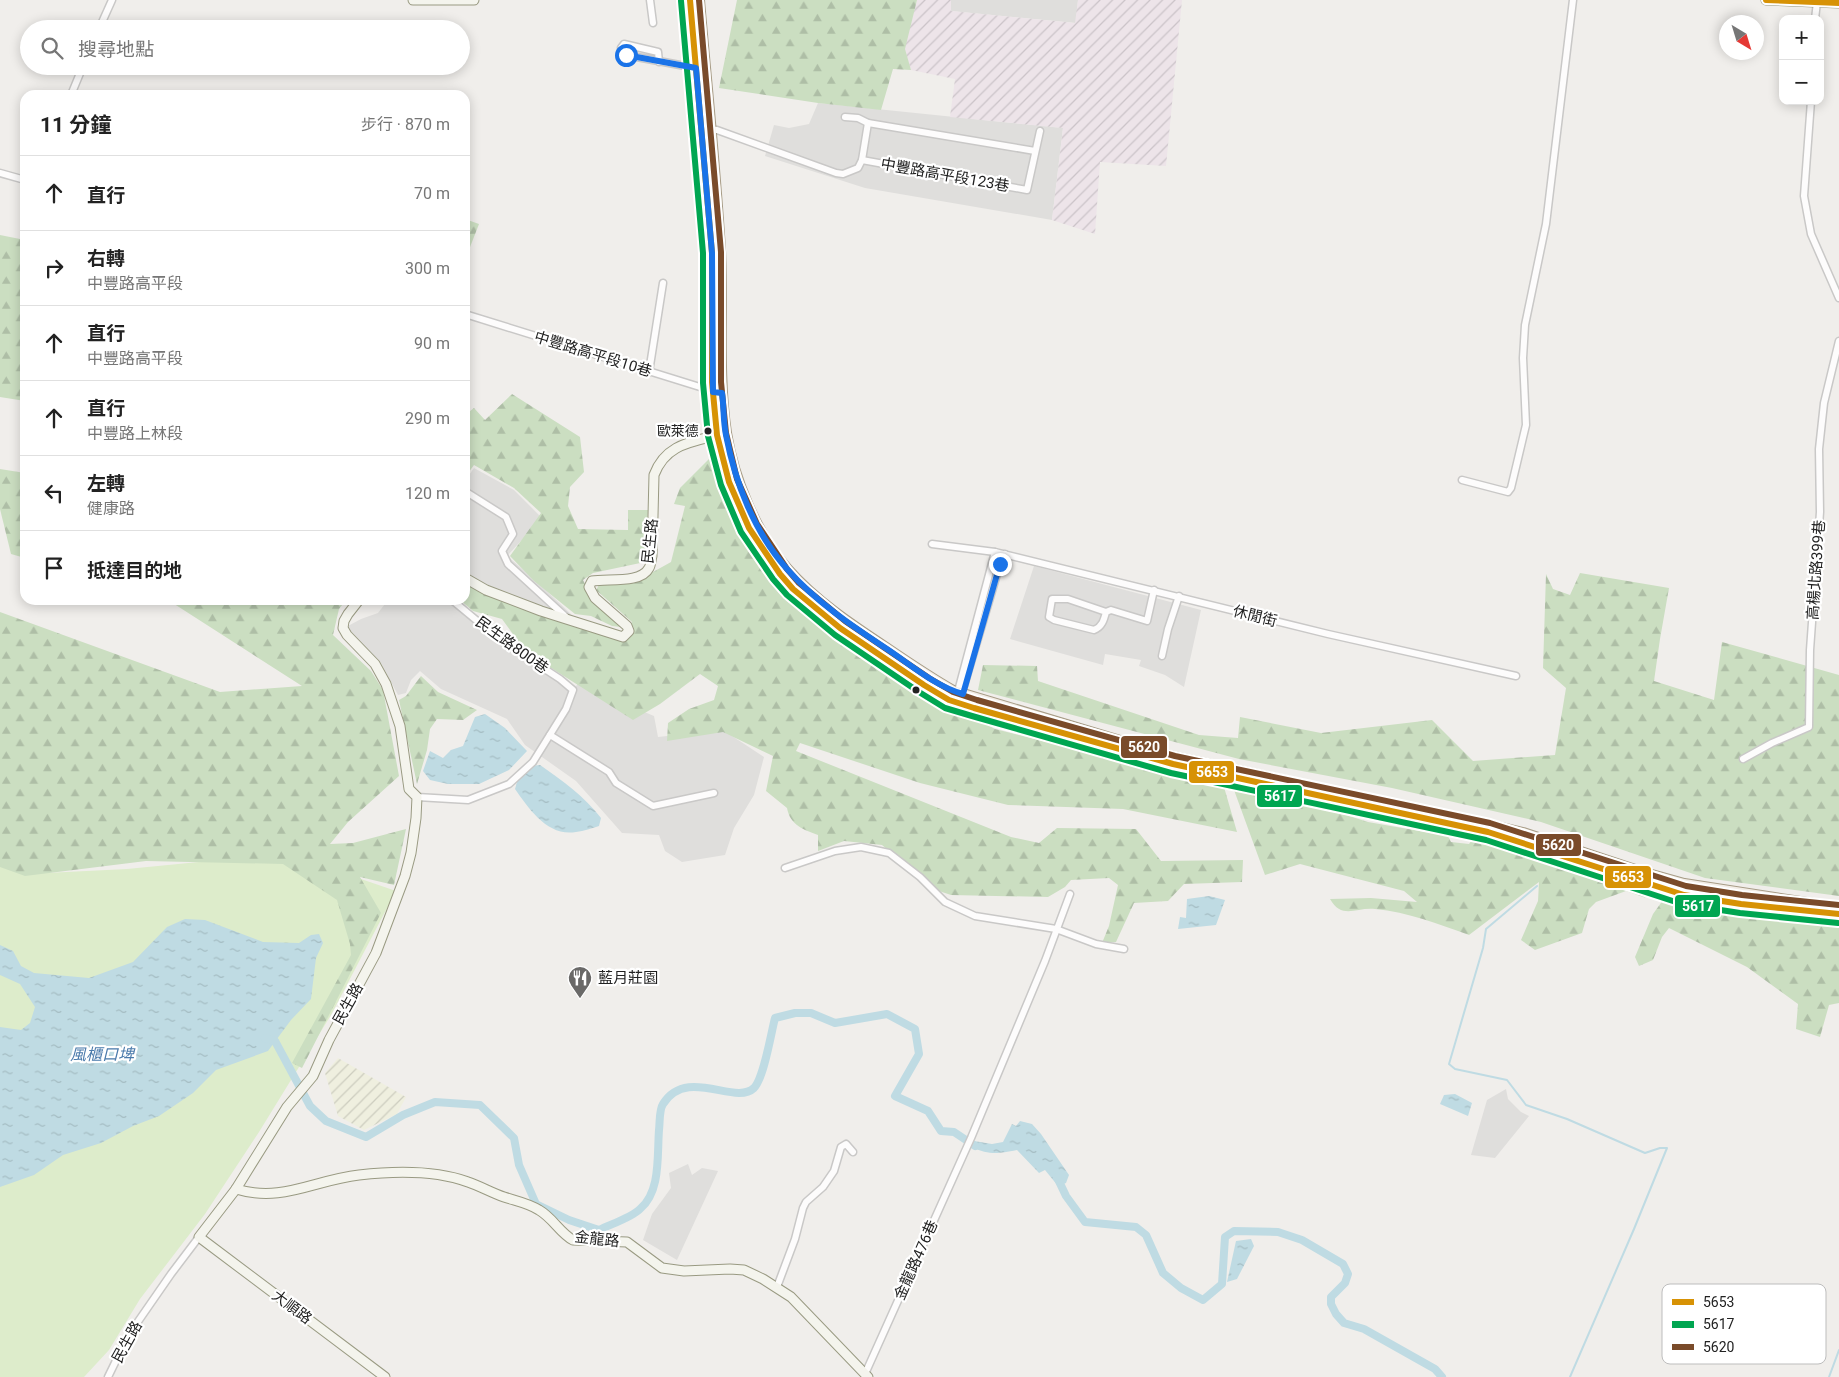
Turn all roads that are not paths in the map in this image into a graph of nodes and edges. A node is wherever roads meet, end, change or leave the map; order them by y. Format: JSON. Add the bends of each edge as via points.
{"nodes":[{"id":1,"x":112,"y":0,"type":"edge"},
{"id":2,"x":413,"y":0,"type":"edge"},
{"id":3,"x":474,"y":0,"type":"edge"},
{"id":4,"x":650,"y":0,"type":"edge"},
{"id":5,"x":690,"y":0,"type":"edge"},
{"id":6,"x":699,"y":0,"type":"edge"},
{"id":7,"x":1573,"y":0,"type":"edge"},
{"id":8,"x":1766,"y":0,"type":"edge"},
{"id":9,"x":1817,"y":2,"type":"junction"},
{"id":10,"x":1839,"y":3,"type":"edge"},
{"id":11,"x":1816,"y":15,"type":"edge"},
{"id":12,"x":103,"y":20,"type":"edge"},
{"id":13,"x":653,"y":23,"type":"dead end"},
{"id":14,"x":659,"y":62,"type":"junction"},
{"id":15,"x":696,"y":68,"type":"junction"},
{"id":16,"x":79,"y":75,"type":"edge"},
{"id":17,"x":73,"y":90,"type":"edge"},
{"id":18,"x":1811,"y":105,"type":"edge"},
{"id":19,"x":845,"y":117,"type":"dead end"},
{"id":20,"x":868,"y":123,"type":"junction"},
{"id":21,"x":705,"y":129,"type":"junction"},
{"id":22,"x":1040,"y":131,"type":"dead end"},
{"id":23,"x":1035,"y":151,"type":"junction"},
{"id":24,"x":862,"y":160,"type":"junction"},
{"id":25,"x":0,"y":173,"type":"edge"},
{"id":26,"x":20,"y":179,"type":"edge"},
{"id":27,"x":663,"y":283,"type":"dead end"},
{"id":28,"x":1839,"y":298,"type":"edge"},
{"id":29,"x":470,"y":316,"type":"edge"},
{"id":30,"x":1839,"y":341,"type":"edge"},
{"id":31,"x":649,"y":372,"type":"junction"},
{"id":32,"x":718,"y":392,"type":"junction"},
{"id":33,"x":722,"y":434,"type":"junction"},
{"id":34,"x":1462,"y":480,"type":"dead end"},
{"id":35,"x":470,"y":494,"type":"edge"},
{"id":36,"x":932,"y":544,"type":"dead end"},
{"id":37,"x":995,"y":552,"type":"junction"},
{"id":38,"x":1005,"y":554,"type":"junction"},
{"id":39,"x":470,"y":581,"type":"edge"},
{"id":40,"x":1154,"y":590,"type":"junction"},
{"id":41,"x":1179,"y":596,"type":"junction"},
{"id":42,"x":355,"y":605,"type":"edge"},
{"id":43,"x":458,"y":605,"type":"edge"},
{"id":44,"x":1106,"y":612,"type":"junction"},
{"id":45,"x":569,"y":621,"type":"junction"},
{"id":46,"x":1162,"y":656,"type":"dead end"},
{"id":47,"x":1516,"y":676,"type":"dead end"},
{"id":48,"x":959,"y":696,"type":"junction"},
{"id":49,"x":550,"y":735,"type":"junction"},
{"id":50,"x":1743,"y":759,"type":"dead end"},
{"id":51,"x":714,"y":792,"type":"dead end"},
{"id":52,"x":417,"y":797,"type":"junction"},
{"id":53,"x":785,"y":868,"type":"dead end"},
{"id":54,"x":1070,"y":894,"type":"dead end"},
{"id":55,"x":1839,"y":907,"type":"edge"},
{"id":56,"x":1839,"y":914,"type":"edge"},
{"id":57,"x":1056,"y":929,"type":"junction"},
{"id":58,"x":1124,"y":950,"type":"dead end"},
{"id":59,"x":853,"y":1152,"type":"dead end"},
{"id":60,"x":236,"y":1189,"type":"junction"},
{"id":61,"x":199,"y":1237,"type":"junction"},
{"id":62,"x":777,"y":1286,"type":"junction"},
{"id":63,"x":866,"y":1376,"type":"edge"},
{"id":64,"x":108,"y":1377,"type":"edge"},
{"id":65,"x":385,"y":1377,"type":"edge"}],
"edges":[{"from":1,"to":12,"type":"street"},
{"from":2,"to":3,"type":"street"},
{"from":4,"to":13,"type":"street"},
{"from":5,"to":15,"type":"main road"},
{"from":6,"to":21,"type":"main road"},
{"from":7,"to":34,"type":"street","via":[[1546,224],[1525,325],[1526,426],[1508,492]]},
{"from":8,"to":9,"type":"street"},
{"from":9,"to":10,"type":"street"},
{"from":9,"to":11,"type":"street"},
{"from":14,"to":14,"type":"street","via":[[626,55],[621,48],[624,44],[658,52]]},
{"from":14,"to":15,"type":"street"},
{"from":15,"to":21,"type":"main road"},
{"from":16,"to":17,"type":"street"},
{"from":18,"to":28,"type":"street","via":[[1804,196],[1811,234]]},
{"from":19,"to":20,"type":"street"},
{"from":20,"to":23,"type":"street"},
{"from":20,"to":24,"type":"street"},
{"from":21,"to":24,"type":"street","name":"中豐路高平段123巷","via":[[718,130],[836,173],[844,174],[858,168]]},
{"from":21,"to":32,"type":"main road","via":[[720,250]]},
{"from":22,"to":23,"type":"street","name":"中豐路高平段123巷"},
{"from":23,"to":24,"type":"street","name":"中豐路高平段123巷","via":[[1027,190]]},
{"from":25,"to":26,"type":"street"},
{"from":27,"to":31,"type":"street"},
{"from":29,"to":31,"type":"street","name":"中豐路高平段10巷"},
{"from":30,"to":50,"type":"street","name":"高楊北路399巷","via":[[1824,403],[1819,449],[1820,512],[1810,650],[1810,727]]},
{"from":31,"to":32,"type":"street","name":"中豐路高平段10巷"},
{"from":32,"to":33,"type":"main road"},
{"from":33,"to":45,"type":"street","name":"民生路","via":[[678,446],[669,451],[657,466],[650,568],[636,578],[600,579],[592,581],[588,587],[595,598],[624,621],[628,626],[627,635],[620,637]]},
{"from":33,"to":48,"type":"main road","via":[[733,482],[786,568],[842,623],[924,685]]},
{"from":35,"to":45,"type":"street","via":[[506,517],[513,534],[502,551],[508,564]]},
{"from":36,"to":37,"type":"street","name":"休閒街"},
{"from":37,"to":38,"type":"street","name":"休閒街"},
{"from":37,"to":48,"type":"street"},
{"from":38,"to":40,"type":"street","name":"休閒街"},
{"from":38,"to":48,"type":"street"},
{"from":39,"to":45,"type":"street","name":"民生路"},
{"from":40,"to":41,"type":"street","name":"休閒街"},
{"from":40,"to":44,"type":"street","via":[[1147,621],[1111,610]]},
{"from":41,"to":46,"type":"street"},
{"from":41,"to":47,"type":"street","name":"休閒街","via":[[1328,634]]},
{"from":42,"to":52,"type":"street","name":"民生路","via":[[343,628],[375,664],[386,684],[400,726],[409,789]]},
{"from":43,"to":49,"type":"street","name":"民生路800巷","via":[[499,639],[573,690]]},
{"from":44,"to":44,"type":"street","via":[[1068,599],[1052,599],[1049,617],[1094,630],[1099,628]]},
{"from":48,"to":55,"type":"main road","via":[[1170,756],[1523,832],[1684,884]]},
{"from":48,"to":56,"type":"main road","via":[[1173,764],[1488,832],[1684,895]]},
{"from":49,"to":51,"type":"street","via":[[609,772],[616,783],[653,806]]},
{"from":49,"to":52,"type":"street","via":[[533,762],[499,789],[468,800]]},
{"from":52,"to":60,"type":"street","name":"民生路","via":[[411,853],[376,953],[313,1076],[287,1107]]},
{"from":53,"to":57,"type":"street","via":[[835,851],[861,847],[889,853],[945,902],[975,916]]},
{"from":54,"to":57,"type":"street"},
{"from":57,"to":58,"type":"street","via":[[1096,944]]},
{"from":57,"to":63,"type":"street","name":"金龍路476巷","via":[[971,1138]]},
{"from":59,"to":62,"type":"street","via":[[846,1144],[841,1147],[834,1171],[823,1187],[806,1202]]},
{"from":60,"to":61,"type":"street","name":"民生路"},
{"from":60,"to":62,"type":"street","name":"金龍路","via":[[250,1193],[285,1193],[360,1175],[438,1173],[529,1204],[541,1210],[573,1240],[627,1242],[662,1268],[744,1270]]},
{"from":61,"to":64,"type":"street","name":"民生路","via":[[128,1336]]},
{"from":61,"to":65,"type":"street","name":"大順路"},
{"from":62,"to":63,"type":"street","name":"金龍路","via":[[791,1296]]}]}
